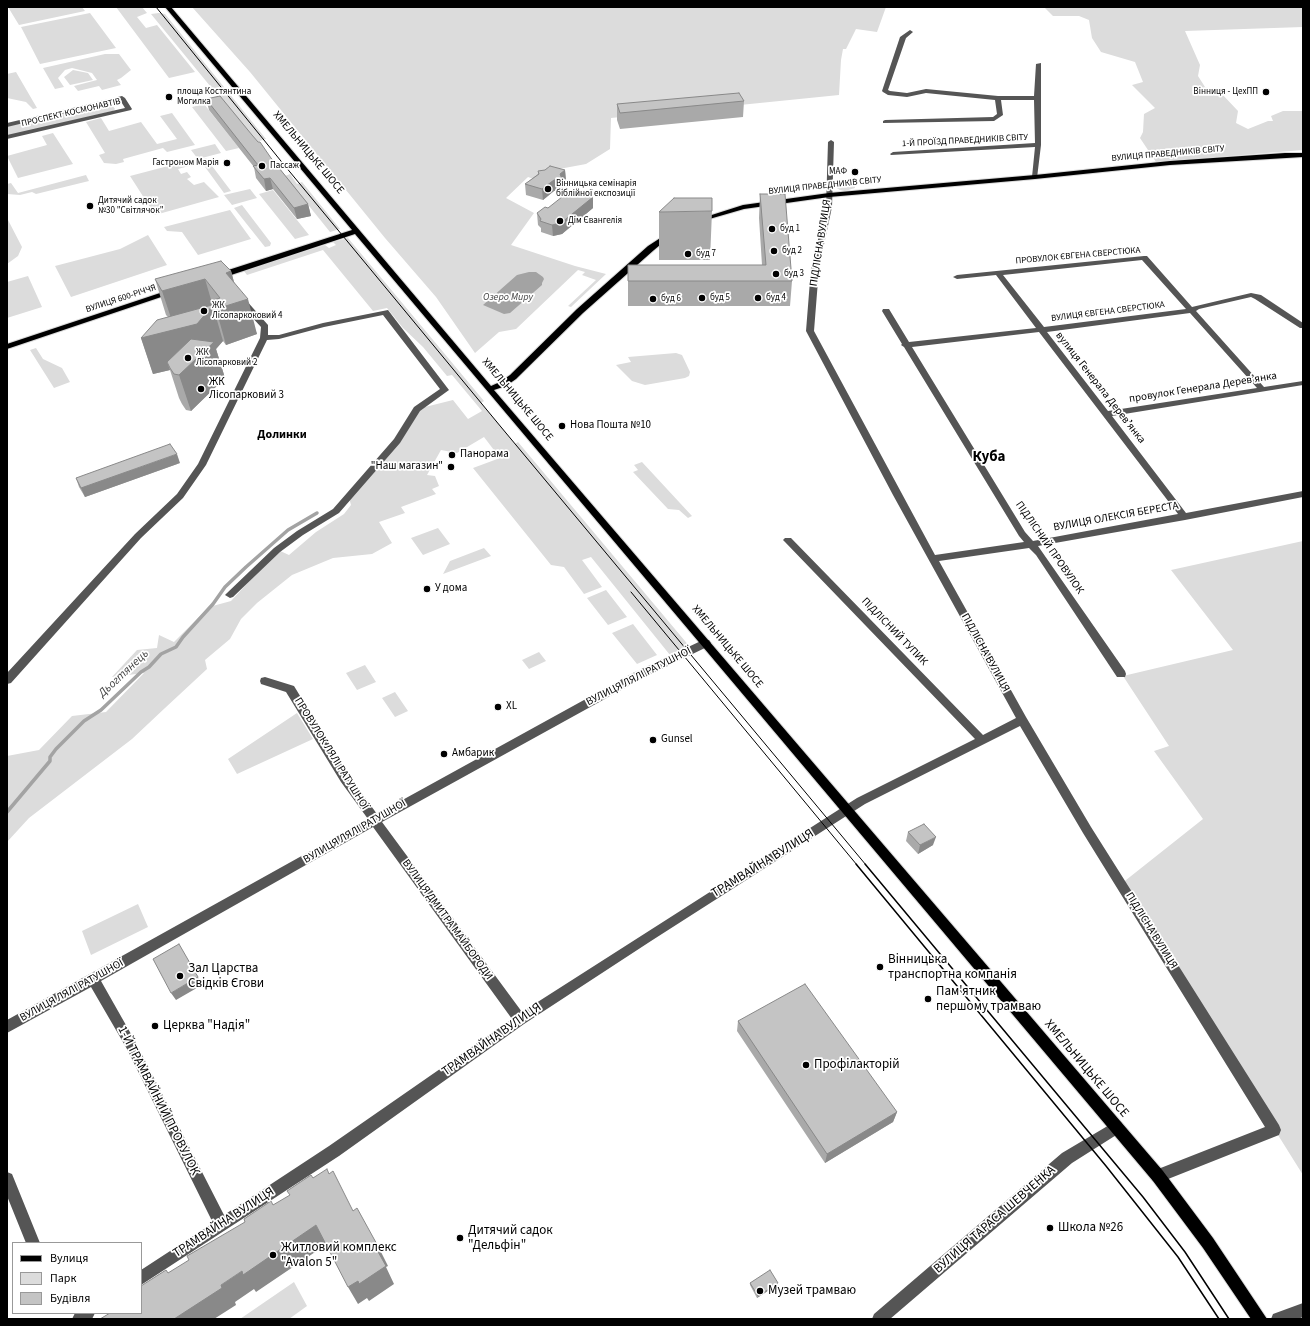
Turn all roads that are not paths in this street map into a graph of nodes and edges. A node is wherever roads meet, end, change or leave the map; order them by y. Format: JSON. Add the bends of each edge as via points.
{"nodes":[{"id":1,"x":168,"y":7,"type":"edge"},
{"id":2,"x":910,"y":32,"type":"dead end"},
{"id":3,"x":1039,"y":64,"type":"dead end"},
{"id":4,"x":998,"y":98,"type":"junction"},
{"id":5,"x":1037,"y":98,"type":"junction"},
{"id":6,"x":885,"y":122,"type":"dead end"},
{"id":7,"x":7,"y":125,"type":"edge"},
{"id":8,"x":7,"y":137,"type":"edge"},
{"id":9,"x":831,"y":142,"type":"dead end"},
{"id":10,"x":1038,"y":145,"type":"junction"},
{"id":11,"x":893,"y":154,"type":"dead end"},
{"id":12,"x":1303,"y":155,"type":"edge"},
{"id":13,"x":1036,"y":177,"type":"junction"},
{"id":14,"x":829,"y":195,"type":"junction"},
{"id":15,"x":693,"y":223,"type":"edge"},
{"id":16,"x":677,"y":230,"type":"edge"},
{"id":17,"x":356,"y":231,"type":"junction"},
{"id":18,"x":998,"y":273,"type":"junction"},
{"id":19,"x":958,"y":276,"type":"dead end"},
{"id":20,"x":219,"y":279,"type":"edge"},
{"id":21,"x":182,"y":289,"type":"edge"},
{"id":22,"x":235,"y":293,"type":"edge"},
{"id":23,"x":886,"y":311,"type":"dead end"},
{"id":24,"x":1191,"y":311,"type":"junction"},
{"id":25,"x":1303,"y":326,"type":"edge"},
{"id":26,"x":1041,"y":330,"type":"junction"},
{"id":27,"x":264,"y":338,"type":"junction"},
{"id":28,"x":905,"y":345,"type":"junction"},
{"id":29,"x":7,"y":347,"type":"edge"},
{"id":30,"x":1303,"y":383,"type":"edge"},
{"id":31,"x":489,"y":390,"type":"junction"},
{"id":32,"x":1263,"y":390,"type":"junction"},
{"id":33,"x":1107,"y":414,"type":"junction"},
{"id":34,"x":1303,"y":494,"type":"edge"},
{"id":35,"x":1184,"y":517,"type":"junction"},
{"id":36,"x":788,"y":540,"type":"dead end"},
{"id":37,"x":1032,"y":544,"type":"junction"},
{"id":38,"x":933,"y":559,"type":"junction"},
{"id":39,"x":230,"y":595,"type":"dead end"},
{"id":40,"x":706,"y":643,"type":"junction"},
{"id":41,"x":1121,"y":674,"type":"dead end"},
{"id":42,"x":7,"y":680,"type":"edge"},
{"id":43,"x":265,"y":681,"type":"dead end"},
{"id":44,"x":1022,"y":720,"type":"junction"},
{"id":45,"x":982,"y":740,"type":"junction"},
{"id":46,"x":848,"y":810,"type":"junction"},
{"id":47,"x":374,"y":821,"type":"junction"},
{"id":48,"x":93,"y":979,"type":"junction"},
{"id":49,"x":520,"y":1020,"type":"junction"},
{"id":50,"x":7,"y":1027,"type":"edge"},
{"id":51,"x":1116,"y":1127,"type":"junction"},
{"id":52,"x":1158,"y":1176,"type":"junction"},
{"id":53,"x":7,"y":1179,"type":"edge"},
{"id":54,"x":221,"y":1224,"type":"junction"},
{"id":55,"x":33,"y":1242,"type":"edge"},
{"id":56,"x":142,"y":1277,"type":"edge"},
{"id":57,"x":1303,"y":1310,"type":"edge"},
{"id":58,"x":879,"y":1319,"type":"edge"},
{"id":59,"x":1260,"y":1319,"type":"edge"},
{"id":60,"x":1278,"y":1319,"type":"edge"}],
"edges":[{"from":1,"to":17,"type":"main road","name":"ХМЕЛЬНИЦЬКЕ ШОСЕ"},
{"from":2,"to":4,"type":"street","via":[[903,37],[885,91],[899,95],[926,91]]},
{"from":3,"to":5,"type":"street"},
{"from":4,"to":5,"type":"street"},
{"from":4,"to":6,"type":"street","via":[[1000,115],[994,119]]},
{"from":5,"to":10,"type":"street"},
{"from":7,"to":8,"type":"street","name":"ПРОСПЕКТ КОСМОНАВТІВ","via":[[122,98],[129,109]]},
{"from":9,"to":14,"type":"street","name":"ПІДЛІСНА ВУЛИЦЯ"},
{"from":10,"to":11,"type":"street","name":"1-Й ПРОЇЗД ПРАВЕДНИКІВ СВІТУ"},
{"from":10,"to":13,"type":"street"},
{"from":12,"to":13,"type":"main road","name":"ВУЛИЦЯ ПРАВЕДНИКІВ СВІТУ","via":[[1170,163]]},
{"from":13,"to":14,"type":"main road","name":"ВУЛИЦЯ ПРАВЕДНИКІВ СВІТУ"},
{"from":14,"to":15,"type":"main road","name":"ВУЛИЦЯ ПРАВЕДНИКІВ СВІТУ","via":[[743,207]]},
{"from":14,"to":38,"type":"street","name":"ПІДЛІСНА ВУЛИЦЯ","via":[[829,206],[815,268],[810,331]]},
{"from":16,"to":31,"type":"main road","via":[[658,242],[622,273],[513,377]]},
{"from":17,"to":20,"type":"main road"},
{"from":17,"to":31,"type":"main road","name":"ХМЕЛЬНИЦЬКЕ ШОСЕ"},
{"from":18,"to":19,"type":"street","name":"ПРОВУЛОК ЄВГЕНА СВЕРСТЮКА"},
{"from":18,"to":24,"type":"street","name":"ПРОВУЛОК ЄВГЕНА СВЕРСТЮКА","via":[[1144,258]]},
{"from":18,"to":26,"type":"street","name":"вулиця Генерала Деревʼянка"},
{"from":21,"to":29,"type":"main road","name":"ВУЛИЦЯ 600-РІЧЧЯ"},
{"from":22,"to":27,"type":"street","via":[[265,327]]},
{"from":23,"to":28,"type":"street","name":"ПІДЛІСНИЙ ПРОВУЛОК"},
{"from":24,"to":25,"type":"street","name":"ВУЛИЦЯ ЄВГЕНА СВЕРСТЮКА","via":[[1196,307],[1251,295]]},
{"from":24,"to":26,"type":"street","name":"ВУЛИЦЯ ЄВГЕНА СВЕРСТЮКА"},
{"from":24,"to":32,"type":"street","name":"ПРОВУЛОК ЄВГЕНА СВЕРСТЮКА"},
{"from":26,"to":28,"type":"street","name":"ВУЛИЦЯ ЄВГЕНА СВЕРСТЮКА"},
{"from":26,"to":33,"type":"street","name":"вулиця Генерала Деревʼянка"},
{"from":27,"to":39,"type":"street","via":[[279,337],[385,312],[445,390],[417,409],[397,441],[336,511],[277,550]]},
{"from":27,"to":42,"type":"street","via":[[202,465],[180,496],[138,536]]},
{"from":28,"to":37,"type":"street","name":"ПІДЛІСНИЙ ПРОВУЛОК","via":[[1022,534]]},
{"from":30,"to":32,"type":"street","name":"провулок Генерала Деревʼянка"},
{"from":31,"to":40,"type":"main road","name":"ХМЕЛЬНИЦЬКЕ ШОСЕ"},
{"from":32,"to":33,"type":"street","name":"провулок Генерала Деревʼянка"},
{"from":33,"to":35,"type":"street","name":"вулиця Генерала Деревʼянка"},
{"from":34,"to":35,"type":"street","name":"ВУЛИЦЯ ОЛЕКСІЯ БЕРЕСТА"},
{"from":35,"to":37,"type":"street","name":"ВУЛИЦЯ ОЛЕКСІЯ БЕРЕСТА"},
{"from":36,"to":45,"type":"street","name":"ПІДЛІСНИЙ ТУПИК"},
{"from":37,"to":38,"type":"street","name":"ВУЛИЦЯ ОЛЕКСІЯ БЕРЕСТА"},
{"from":37,"to":41,"type":"street","name":"ПІДЛІСНИЙ ПРОВУЛОК"},
{"from":38,"to":44,"type":"street","name":"ПІДЛІСНА ВУЛИЦЯ"},
{"from":40,"to":46,"type":"main road","name":"ХМЕЛЬНИЦЬКЕ ШОСЕ"},
{"from":40,"to":47,"type":"street","name":"ВУЛИЦЯ ЛЯЛІ РАТУШНОЇ","via":[[637,676]]},
{"from":43,"to":47,"type":"street","name":"ПРОВУЛОК ЛЯЛІ РАТУШНОЇ","via":[[290,689]]},
{"from":44,"to":45,"type":"street"},
{"from":44,"to":52,"type":"street","name":"ПІДЛІСНА ВУЛИЦЯ","via":[[1086,830],[1274,1130]]},
{"from":45,"to":46,"type":"street"},
{"from":46,"to":49,"type":"street","name":"ТРАМВАЙНА ВУЛИЦЯ"},
{"from":46,"to":51,"type":"main road","name":"ХМЕЛЬНИЦЬКЕ ШОСЕ"},
{"from":47,"to":48,"type":"street","name":"ВУЛИЦЯ ЛЯЛІ РАТУШНОЇ"},
{"from":47,"to":49,"type":"street","name":"ВУЛИЦЯ ДМИТРА МАЙБОРОДИ"},
{"from":48,"to":50,"type":"street","name":"ВУЛИЦЯ ЛЯЛІ РАТУШНОЇ"},
{"from":48,"to":54,"type":"street","name":"1-Й ТРАМВАЙНИЙ ПРОВУЛОК","via":[[132,1045]]},
{"from":49,"to":54,"type":"street","name":"ТРАМВАЙНА ВУЛИЦЯ","via":[[334,1151]]},
{"from":51,"to":52,"type":"main road","name":"ХМЕЛЬНИЦЬКЕ ШОСЕ"},
{"from":51,"to":58,"type":"street","name":"ВУЛИЦЯ ТАРАСА ШЕВЧЕНКА","via":[[1067,1158]]},
{"from":52,"to":59,"type":"main road","name":"ХМЕЛЬНИЦЬКЕ ШОСЕ","via":[[1208,1242]]},
{"from":53,"to":55,"type":"street"},
{"from":54,"to":56,"type":"street","name":"ТРАМВАЙНА ВУЛИЦЯ"},
{"from":57,"to":60,"type":"street"}]}
